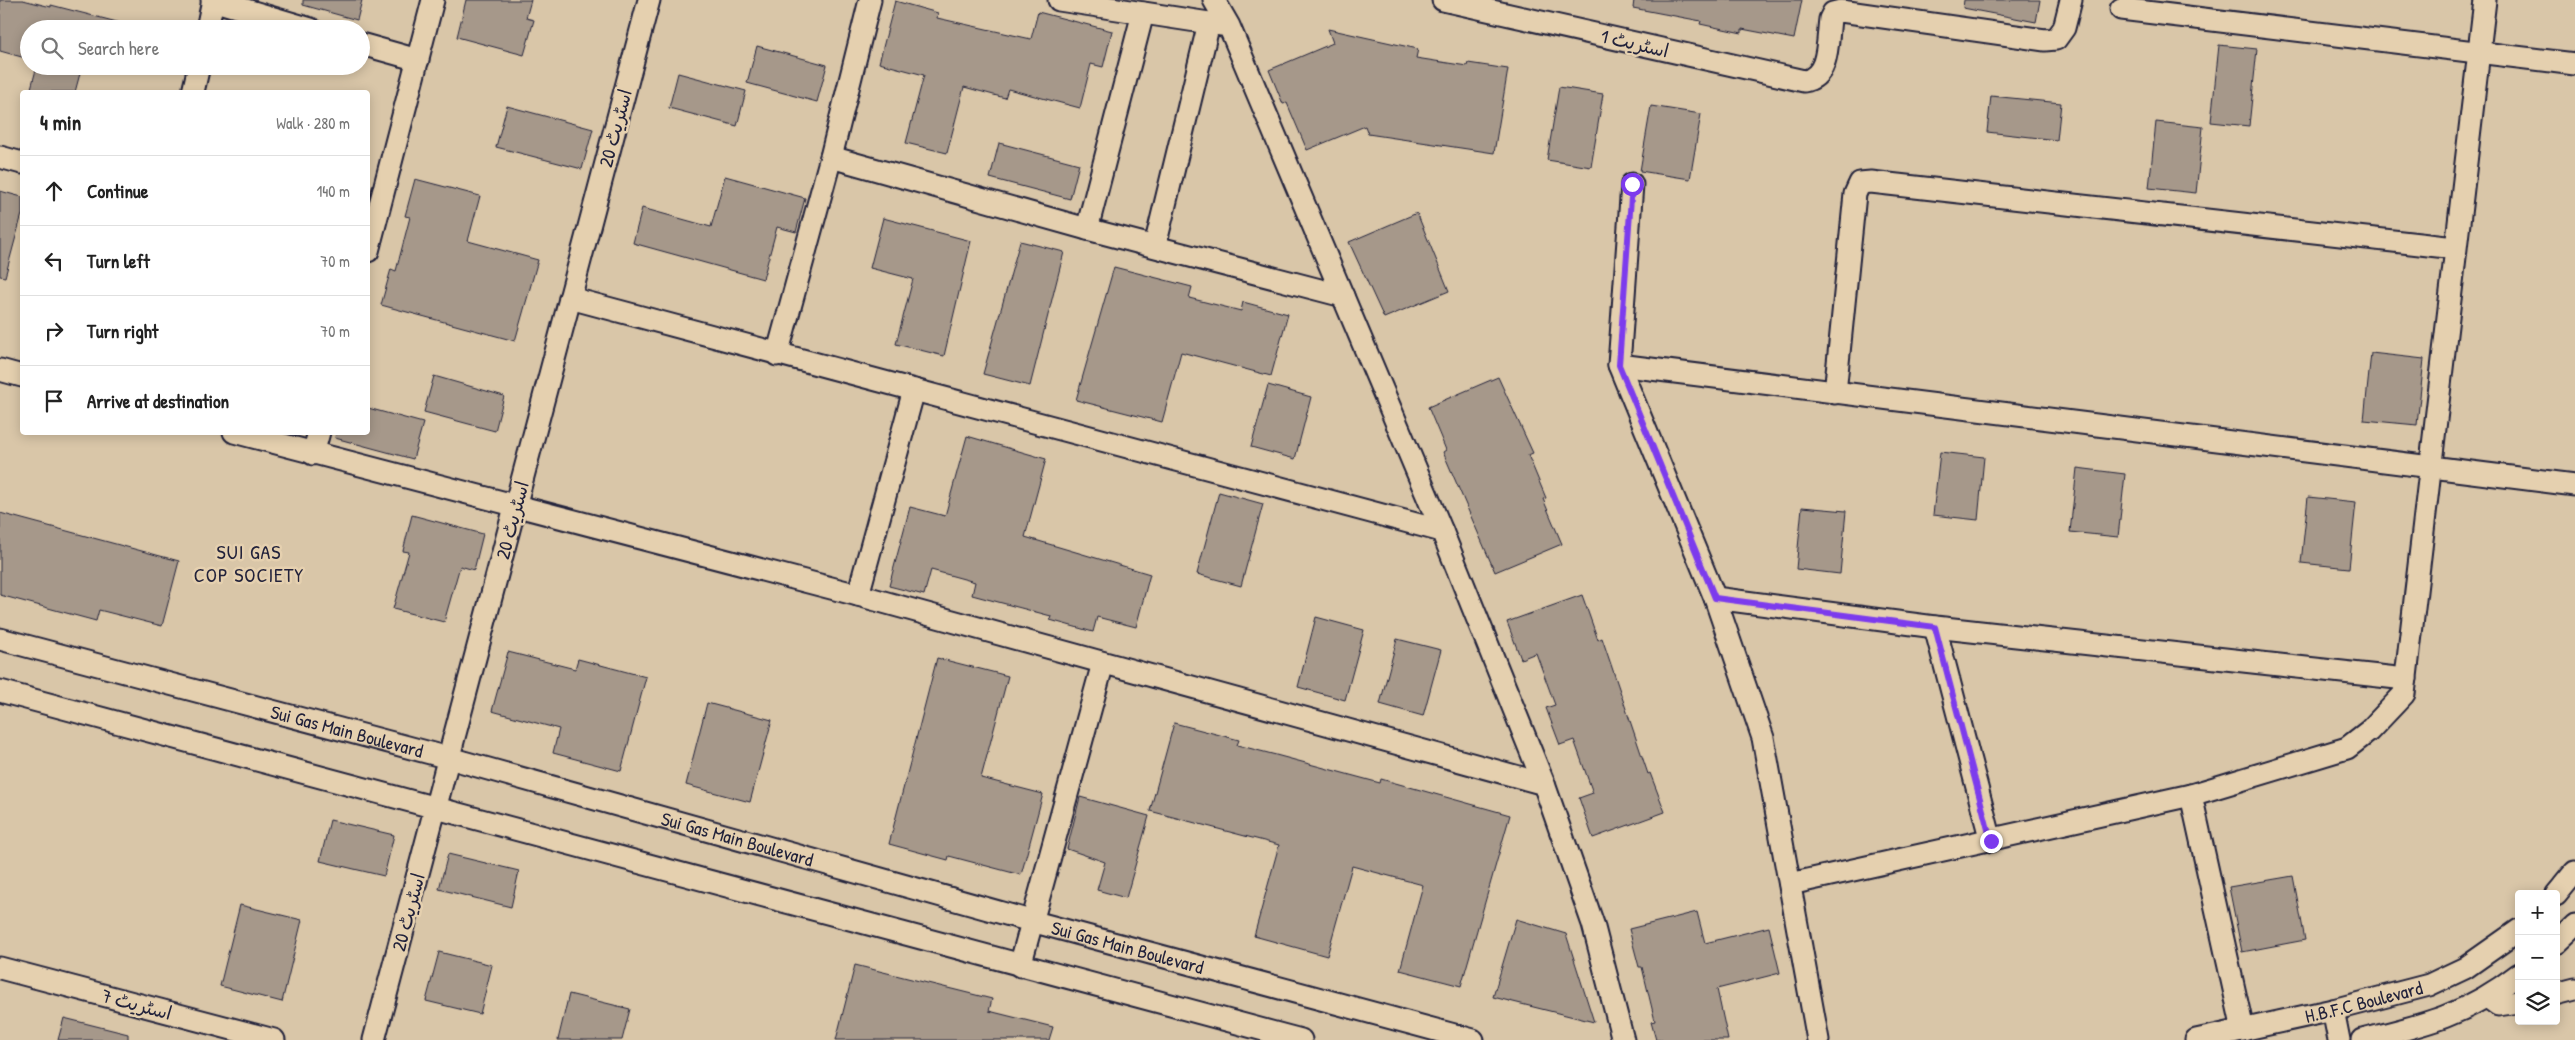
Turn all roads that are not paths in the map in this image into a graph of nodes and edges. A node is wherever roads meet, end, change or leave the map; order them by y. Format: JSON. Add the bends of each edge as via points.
{"nodes":[{"id":1,"x":213,"y":0,"type":"edge"},
{"id":2,"x":433,"y":0,"type":"edge"},
{"id":3,"x":649,"y":0,"type":"edge"},
{"id":4,"x":870,"y":0,"type":"edge"},
{"id":5,"x":1059,"y":0,"type":"edge"},
{"id":6,"x":1214,"y":0,"type":"edge"},
{"id":7,"x":1443,"y":0,"type":"edge"},
{"id":8,"x":2071,"y":0,"type":"edge"},
{"id":9,"x":2485,"y":0,"type":"edge"},
{"id":10,"x":2120,"y":9,"type":"dead end"},
{"id":11,"x":1143,"y":13,"type":"junction"},
{"id":12,"x":209,"y":20,"type":"edge"},
{"id":13,"x":281,"y":20,"type":"edge"},
{"id":14,"x":1219,"y":25,"type":"junction"},
{"id":15,"x":370,"y":47,"type":"edge"},
{"id":16,"x":2480,"y":52,"type":"junction"},
{"id":17,"x":418,"y":60,"type":"junction"},
{"id":18,"x":2575,"y":64,"type":"edge"},
{"id":19,"x":197,"y":75,"type":"edge"},
{"id":20,"x":193,"y":90,"type":"edge"},
{"id":21,"x":0,"y":157,"type":"edge"},
{"id":22,"x":832,"y":158,"type":"junction"},
{"id":23,"x":20,"y":162,"type":"edge"},
{"id":24,"x":1632,"y":184,"type":"dead end"},
{"id":25,"x":1087,"y":229,"type":"junction"},
{"id":26,"x":370,"y":243,"type":"edge"},
{"id":27,"x":1155,"y":246,"type":"junction"},
{"id":28,"x":2455,"y":248,"type":"junction"},
{"id":29,"x":1343,"y":296,"type":"junction"},
{"id":30,"x":570,"y":298,"type":"junction"},
{"id":31,"x":777,"y":355,"type":"junction"},
{"id":32,"x":1619,"y":365,"type":"junction"},
{"id":33,"x":0,"y":370,"type":"edge"},
{"id":34,"x":20,"y":375,"type":"edge"},
{"id":35,"x":914,"y":390,"type":"junction"},
{"id":36,"x":1835,"y":393,"type":"junction"},
{"id":37,"x":245,"y":435,"type":"edge"},
{"id":38,"x":318,"y":435,"type":"edge"},
{"id":39,"x":314,"y":454,"type":"junction"},
{"id":40,"x":2429,"y":469,"type":"junction"},
{"id":41,"x":2575,"y":486,"type":"edge"},
{"id":42,"x":516,"y":506,"type":"junction"},
{"id":43,"x":1442,"y":531,"type":"junction"},
{"id":44,"x":858,"y":595,"type":"junction"},
{"id":45,"x":1715,"y":598,"type":"junction"},
{"id":46,"x":1935,"y":627,"type":"junction"},
{"id":47,"x":0,"y":639,"type":"edge"},
{"id":48,"x":1103,"y":663,"type":"junction"},
{"id":49,"x":2406,"y":679,"type":"junction"},
{"id":50,"x":0,"y":691,"type":"edge"},
{"id":51,"x":449,"y":758,"type":"junction"},
{"id":52,"x":1544,"y":784,"type":"junction"},
{"id":53,"x":2191,"y":795,"type":"junction"},
{"id":54,"x":435,"y":809,"type":"junction"},
{"id":55,"x":1991,"y":841,"type":"junction"},
{"id":56,"x":2575,"y":872,"type":"edge"},
{"id":57,"x":1790,"y":884,"type":"junction"},
{"id":58,"x":2560,"y":890,"type":"edge"},
{"id":59,"x":1031,"y":921,"type":"junction"},
{"id":60,"x":2575,"y":925,"type":"edge"},
{"id":61,"x":2515,"y":933,"type":"edge"},
{"id":62,"x":2560,"y":939,"type":"edge"},
{"id":63,"x":1020,"y":966,"type":"junction"},
{"id":64,"x":0,"y":968,"type":"edge"},
{"id":65,"x":2515,"y":977,"type":"edge"},
{"id":66,"x":2575,"y":990,"type":"edge"},
{"id":67,"x":2560,"y":993,"type":"edge"},
{"id":68,"x":2487,"y":997,"type":"junction"},
{"id":69,"x":2515,"y":1003,"type":"edge"},
{"id":70,"x":2333,"y":1010,"type":"junction"},
{"id":71,"x":2243,"y":1030,"type":"junction"},
{"id":72,"x":1420,"y":1034,"type":"edge"},
{"id":73,"x":274,"y":1040,"type":"edge"},
{"id":74,"x":374,"y":1040,"type":"edge"},
{"id":75,"x":1301,"y":1040,"type":"edge"},
{"id":76,"x":1473,"y":1040,"type":"edge"},
{"id":77,"x":1624,"y":1040,"type":"edge"},
{"id":78,"x":1818,"y":1040,"type":"edge"},
{"id":79,"x":2196,"y":1040,"type":"edge"},
{"id":80,"x":2339,"y":1040,"type":"edge"},
{"id":81,"x":2362,"y":1040,"type":"edge"}],
"edges":[{"from":1,"to":12,"type":"street"},
{"from":1,"to":13,"type":"street"},
{"from":2,"to":17,"type":"street"},
{"from":3,"to":30,"type":"street","name":"اسٹریٹ 20"},
{"from":4,"to":22,"type":"street"},
{"from":5,"to":11,"type":"street"},
{"from":6,"to":14,"type":"street"},
{"from":7,"to":8,"type":"street","name":"اسٹریٹ 1","via":[[1804,81],[1815,80],[1822,70],[1830,19],[1834,13],[1841,11],[2045,40],[2056,39],[2064,28]]},
{"from":9,"to":16,"type":"street"},
{"from":10,"to":16,"type":"street"},
{"from":11,"to":14,"type":"street"},
{"from":11,"to":25,"type":"street"},
{"from":14,"to":27,"type":"street"},
{"from":14,"to":29,"type":"street"},
{"from":15,"to":17,"type":"street"},
{"from":16,"to":18,"type":"street"},
{"from":16,"to":28,"type":"street"},
{"from":17,"to":26,"type":"street"},
{"from":19,"to":20,"type":"street"},
{"from":21,"to":23,"type":"street"},
{"from":22,"to":25,"type":"street"},
{"from":22,"to":31,"type":"street"},
{"from":24,"to":32,"type":"street"},
{"from":25,"to":27,"type":"street"},
{"from":27,"to":29,"type":"street"},
{"from":28,"to":36,"type":"street","via":[[1860,183],[1855,194]]},
{"from":28,"to":40,"type":"street"},
{"from":29,"to":43,"type":"street"},
{"from":30,"to":31,"type":"street"},
{"from":30,"to":42,"type":"street","name":"اسٹریٹ 20"},
{"from":31,"to":35,"type":"street"},
{"from":32,"to":36,"type":"street"},
{"from":32,"to":45,"type":"street"},
{"from":33,"to":34,"type":"street"},
{"from":35,"to":43,"type":"street"},
{"from":35,"to":44,"type":"street"},
{"from":36,"to":40,"type":"street"},
{"from":37,"to":39,"type":"street"},
{"from":38,"to":39,"type":"street"},
{"from":39,"to":42,"type":"street"},
{"from":40,"to":41,"type":"street"},
{"from":40,"to":49,"type":"street"},
{"from":42,"to":44,"type":"street"},
{"from":42,"to":51,"type":"street","name":"اسٹریٹ 20"},
{"from":43,"to":52,"type":"street"},
{"from":44,"to":48,"type":"street"},
{"from":45,"to":46,"type":"street"},
{"from":45,"to":57,"type":"street","via":[[1763,738]]},
{"from":46,"to":49,"type":"street"},
{"from":46,"to":55,"type":"street"},
{"from":47,"to":51,"type":"street","name":"Sui Gas Main Boulevard"},
{"from":48,"to":52,"type":"street"},
{"from":48,"to":59,"type":"street"},
{"from":49,"to":53,"type":"street","via":[[2404,694],[2347,748]]},
{"from":50,"to":54,"type":"street"},
{"from":51,"to":54,"type":"street","name":"اسٹریٹ 20"},
{"from":51,"to":59,"type":"street","name":"Sui Gas Main Boulevard"},
{"from":52,"to":77,"type":"street","via":[[1593,924]]},
{"from":53,"to":55,"type":"street"},
{"from":53,"to":71,"type":"street"},
{"from":54,"to":63,"type":"street"},
{"from":54,"to":74,"type":"street","name":"اسٹریٹ 20"},
{"from":55,"to":57,"type":"street"},
{"from":56,"to":58,"type":"street"},
{"from":57,"to":78,"type":"street"},
{"from":59,"to":63,"type":"street"},
{"from":59,"to":72,"type":"street","name":"Sui Gas Main Boulevard"},
{"from":60,"to":62,"type":"street"},
{"from":61,"to":70,"type":"street","name":"H.B.F.C Boulevard","via":[[2447,978],[2407,992]]},
{"from":63,"to":75,"type":"street"},
{"from":64,"to":73,"type":"street","name":"اسٹریٹ 7"},
{"from":65,"to":68,"type":"street","name":"H.B.F.C Boulevard"},
{"from":66,"to":67,"type":"street"},
{"from":68,"to":69,"type":"street","via":[[2498,1005]]},
{"from":68,"to":81,"type":"street","name":"H.B.F.C Boulevard","via":[[2436,1021]]},
{"from":70,"to":71,"type":"street","name":"H.B.F.C Boulevard"},
{"from":70,"to":80,"type":"street"},
{"from":71,"to":79,"type":"street","name":"H.B.F.C Boulevard"},
{"from":72,"to":76,"type":"street","name":"Sui Gas Main Boulevard"}]}
